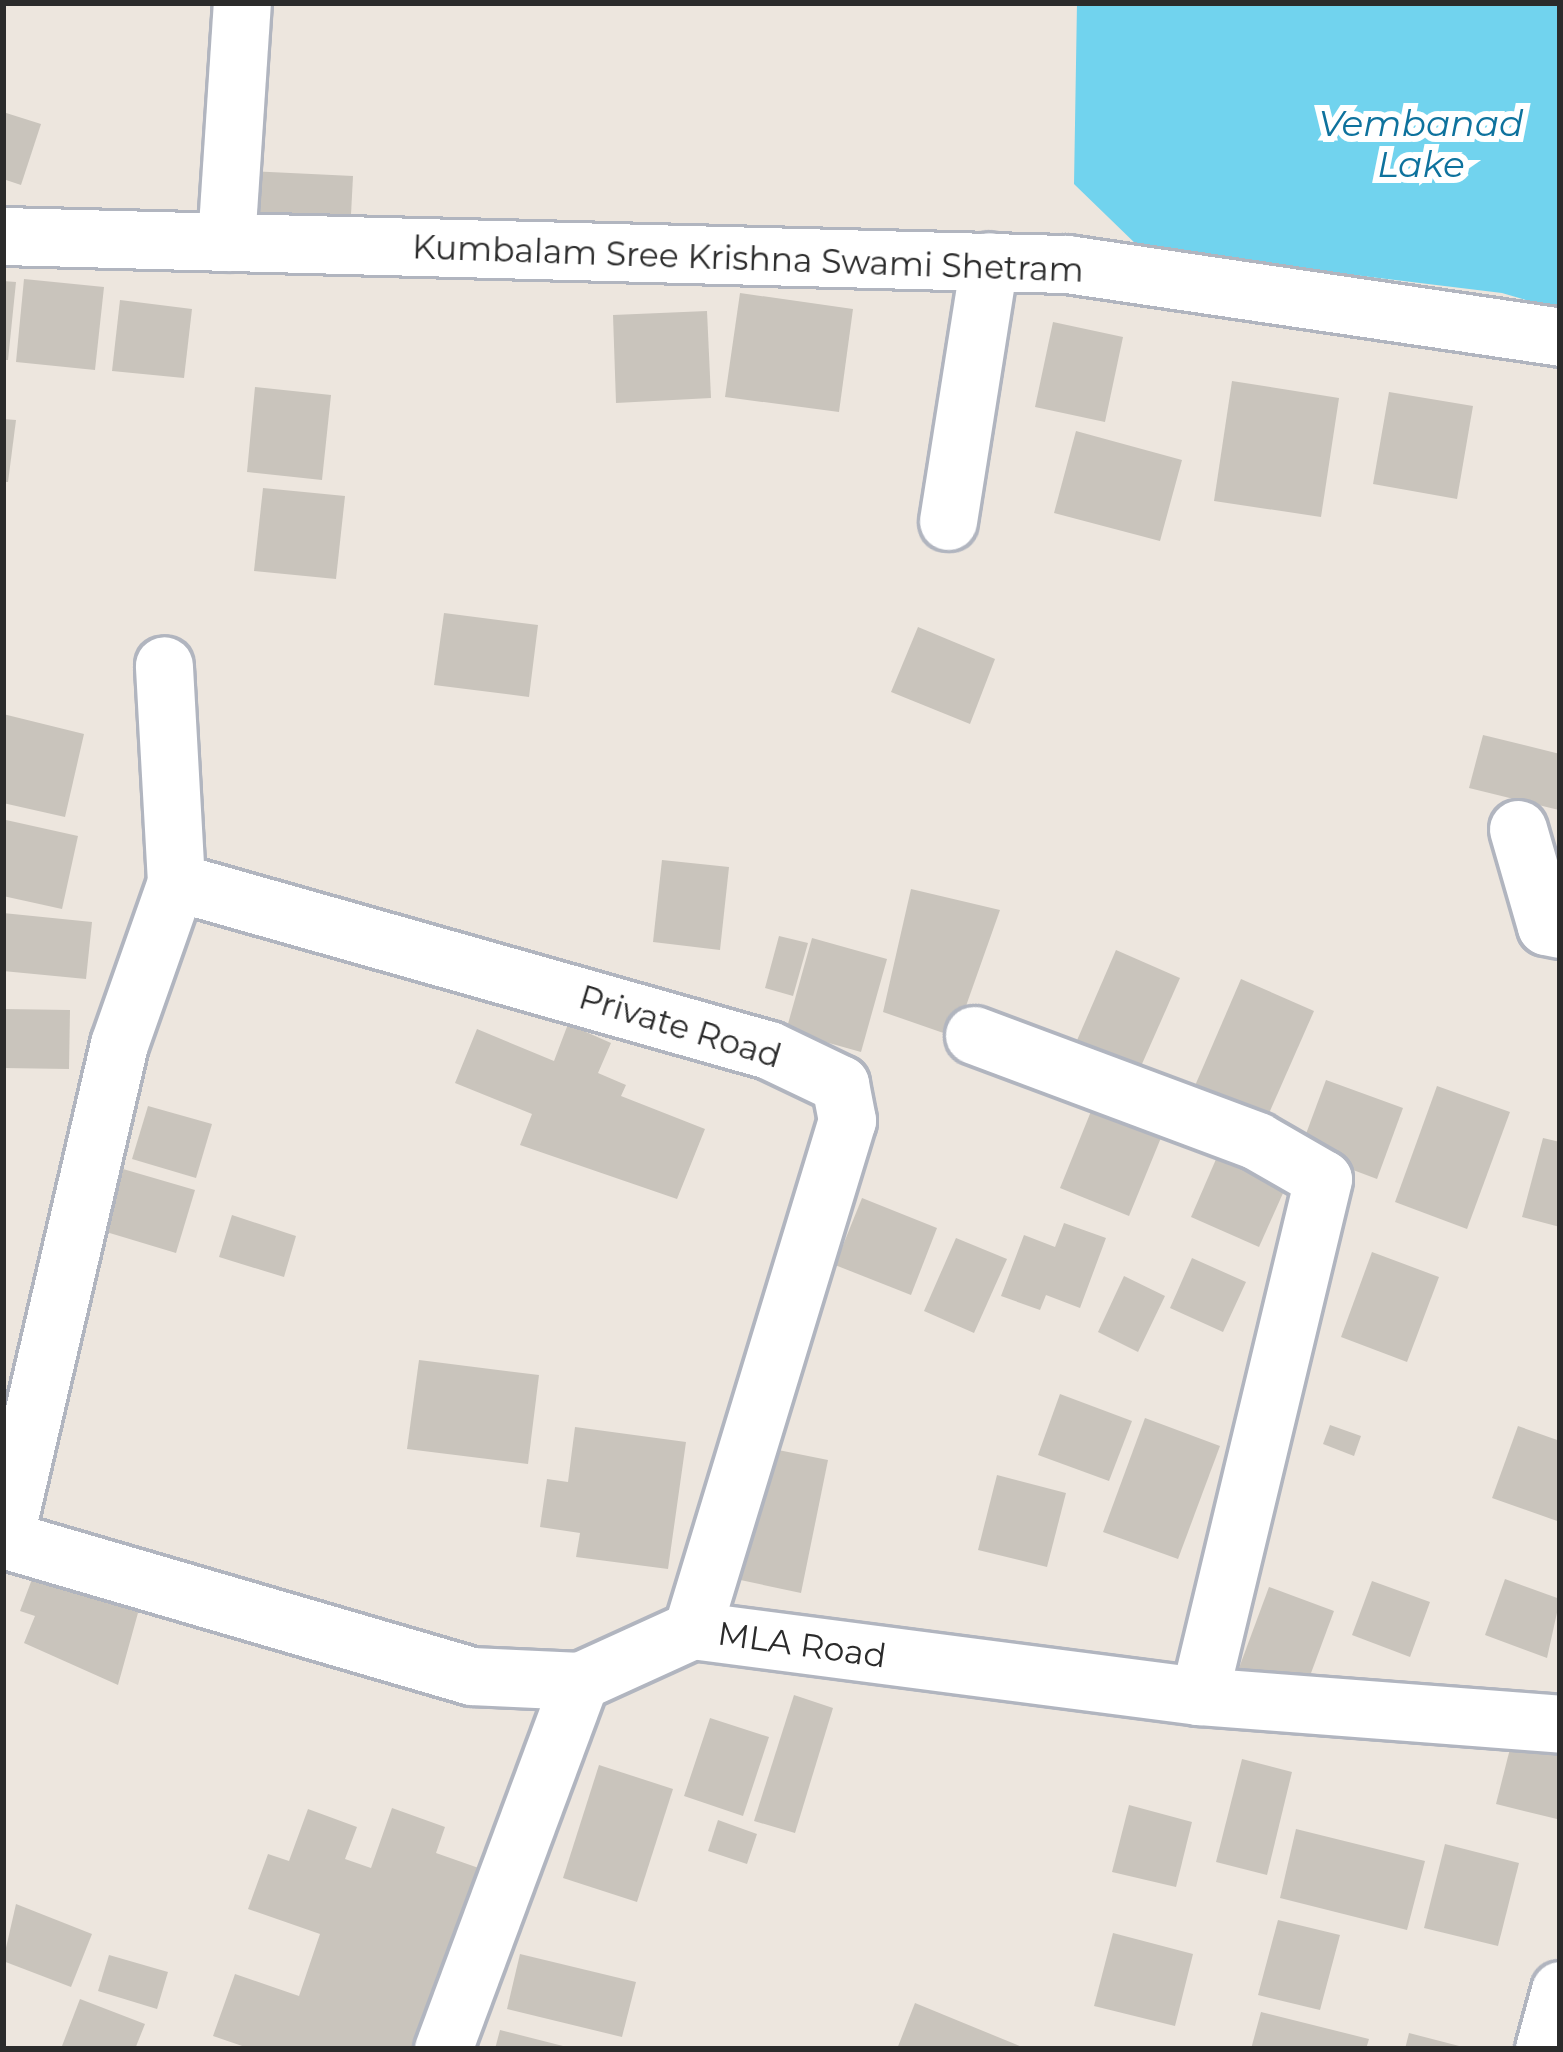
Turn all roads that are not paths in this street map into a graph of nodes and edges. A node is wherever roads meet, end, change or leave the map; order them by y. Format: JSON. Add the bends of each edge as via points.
{"nodes":[{"id":1,"x":242,"y":3,"type":"edge"},
{"id":2,"x":3,"y":236,"type":"edge"},
{"id":3,"x":226,"y":242,"type":"junction"},
{"id":4,"x":989,"y":261,"type":"junction"},
{"id":5,"x":1560,"y":337,"type":"edge"},
{"id":6,"x":949,"y":521,"type":"dead end"},
{"id":7,"x":164,"y":665,"type":"dead end"},
{"id":8,"x":1519,"y":829,"type":"dead end"},
{"id":9,"x":176,"y":882,"type":"junction"},
{"id":10,"x":1560,"y":928,"type":"edge"},
{"id":11,"x":974,"y":1035,"type":"dead end"},
{"id":12,"x":4,"y":1537,"type":"edge"},
{"id":13,"x":692,"y":1630,"type":"junction"},
{"id":14,"x":580,"y":1681,"type":"junction"},
{"id":15,"x":1199,"y":1696,"type":"junction"},
{"id":16,"x":1560,"y":1724,"type":"edge"},
{"id":17,"x":1560,"y":1990,"type":"edge"},
{"id":18,"x":442,"y":2049,"type":"edge"},
{"id":19,"x":1544,"y":2049,"type":"edge"}],
"edges":[{"from":1,"to":3,"type":"street"},
{"from":2,"to":3,"type":"street","name":"Kumbalam Sree Krishna Swami Shetram"},
{"from":3,"to":4,"type":"street","name":"Kumbalam Sree Krishna Swami Shetram"},
{"from":4,"to":5,"type":"street","name":"Kumbalam Sree Krishna Swami Shetram"},
{"from":4,"to":6,"type":"street"},
{"from":7,"to":9,"type":"street"},
{"from":8,"to":10,"type":"street","via":[[1546,926]]},
{"from":9,"to":12,"type":"street","via":[[119,1044]]},
{"from":9,"to":13,"type":"street","name":"Private Road","via":[[770,1050],[840,1084],[847,1120]]},
{"from":11,"to":15,"type":"street","via":[[1257,1141],[1323,1179]]},
{"from":12,"to":14,"type":"street","name":"MLA Road","via":[[471,1676]]},
{"from":13,"to":14,"type":"street","name":"MLA Road"},
{"from":13,"to":15,"type":"street","name":"MLA Road"},
{"from":14,"to":18,"type":"street"},
{"from":15,"to":16,"type":"street","name":"MLA Road"},
{"from":17,"to":19,"type":"street"}]}
